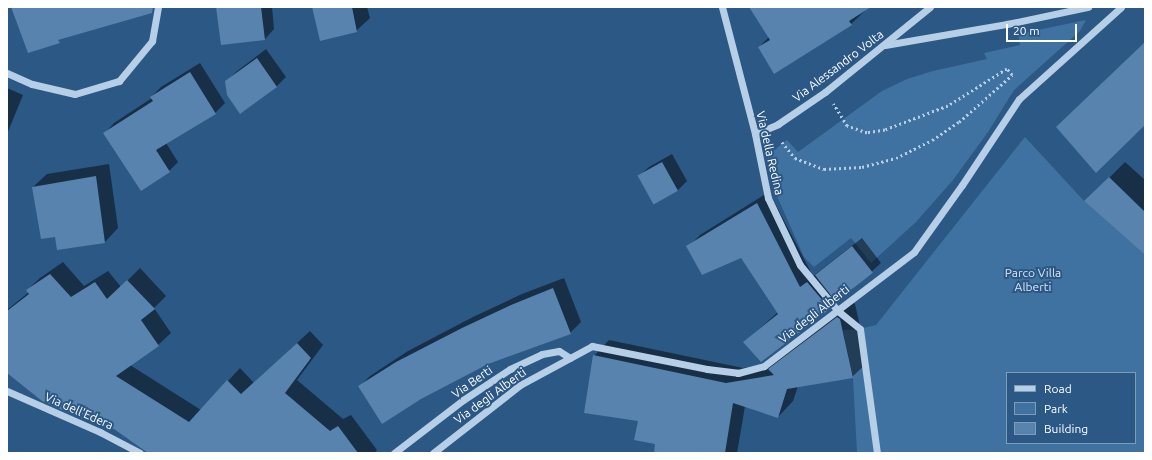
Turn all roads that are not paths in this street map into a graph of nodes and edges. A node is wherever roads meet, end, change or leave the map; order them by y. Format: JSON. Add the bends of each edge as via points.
{"nodes":[{"id":1,"x":158,"y":7,"type":"edge"},
{"id":2,"x":722,"y":7,"type":"edge"},
{"id":3,"x":930,"y":7,"type":"edge"},
{"id":4,"x":1088,"y":7,"type":"edge"},
{"id":5,"x":1121,"y":7,"type":"edge"},
{"id":6,"x":884,"y":45,"type":"junction"},
{"id":7,"x":7,"y":73,"type":"edge"},
{"id":8,"x":755,"y":134,"type":"junction"},
{"id":9,"x":838,"y":310,"type":"junction"},
{"id":10,"x":570,"y":358,"type":"junction"},
{"id":11,"x":7,"y":391,"type":"edge"},
{"id":12,"x":140,"y":453,"type":"edge"},
{"id":13,"x":394,"y":453,"type":"edge"},
{"id":14,"x":433,"y":453,"type":"edge"},
{"id":15,"x":877,"y":453,"type":"edge"}],
"edges":[{"from":1,"to":7,"type":"street","via":[[152,41],[119,81],[75,94],[32,84]]},
{"from":2,"to":8,"type":"street","name":"Via della Redina"},
{"from":3,"to":6,"type":"street","name":"Via Alessandro Volta"},
{"from":4,"to":6,"type":"street"},
{"from":5,"to":9,"type":"street","name":"Via degli Alberti","via":[[1019,99],[914,252]]},
{"from":6,"to":8,"type":"street","name":"Via Alessandro Volta","via":[[825,92],[778,124]]},
{"from":8,"to":9,"type":"street","name":"Via della Redina","via":[[771,205],[800,265]]},
{"from":9,"to":10,"type":"street","name":"Via degli Alberti","via":[[764,366],[738,373],[592,346]]},
{"from":9,"to":15,"type":"street","name":"Via della Redina","via":[[860,329]]},
{"from":10,"to":13,"type":"street","name":"Via Berti","via":[[559,351],[542,354],[510,369],[463,400]]},
{"from":10,"to":14,"type":"street","name":"Via degli Alberti","via":[[520,385]]},
{"from":11,"to":12,"type":"street","name":"Via dell'Edera","via":[[100,432]]}]}
